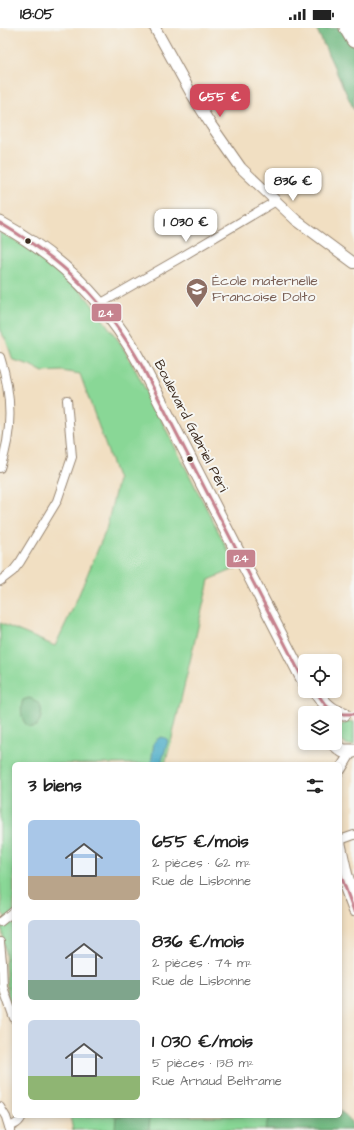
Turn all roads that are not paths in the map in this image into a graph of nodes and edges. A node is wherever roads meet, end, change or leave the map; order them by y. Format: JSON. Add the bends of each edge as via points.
{"nodes":[{"id":1,"x":155,"y":28,"type":"edge"},
{"id":2,"x":348,"y":28,"type":"edge"},
{"id":3,"x":354,"y":40,"type":"edge"},
{"id":4,"x":276,"y":201,"type":"junction"},
{"id":5,"x":0,"y":218,"type":"edge"},
{"id":6,"x":0,"y":223,"type":"edge"},
{"id":7,"x":354,"y":263,"type":"edge"},
{"id":8,"x":105,"y":300,"type":"junction"},
{"id":9,"x":0,"y":357,"type":"edge"},
{"id":10,"x":67,"y":400,"type":"dead end"},
{"id":11,"x":0,"y":468,"type":"edge"},
{"id":12,"x":0,"y":581,"type":"edge"},
{"id":13,"x":298,"y":657,"type":"edge"},
{"id":14,"x":298,"y":669,"type":"edge"},
{"id":15,"x":322,"y":698,"type":"edge"},
{"id":16,"x":344,"y":716,"type":"edge"},
{"id":17,"x":336,"y":750,"type":"edge"},
{"id":18,"x":342,"y":750,"type":"edge"},
{"id":19,"x":353,"y":752,"type":"edge"},
{"id":20,"x":337,"y":762,"type":"edge"},
{"id":21,"x":342,"y":767,"type":"edge"},
{"id":22,"x":354,"y":835,"type":"edge"},
{"id":23,"x":342,"y":840,"type":"edge"},
{"id":24,"x":342,"y":850,"type":"edge"},
{"id":25,"x":342,"y":878,"type":"edge"},
{"id":26,"x":354,"y":896,"type":"edge"},
{"id":27,"x":354,"y":911,"type":"edge"},
{"id":28,"x":12,"y":913,"type":"edge"},
{"id":29,"x":0,"y":922,"type":"edge"},
{"id":30,"x":0,"y":942,"type":"edge"},
{"id":31,"x":12,"y":1012,"type":"edge"},
{"id":32,"x":0,"y":1107,"type":"edge"},
{"id":33,"x":21,"y":1118,"type":"edge"},
{"id":34,"x":9,"y":1128,"type":"edge"}],
"edges":[{"from":1,"to":4,"type":"street","via":[[217,135],[241,168]]},
{"from":2,"to":3,"type":"highway"},
{"from":4,"to":7,"type":"street","via":[[308,230]]},
{"from":4,"to":8,"type":"street"},
{"from":5,"to":8,"type":"main road","name":"Boulevard Gabriel Péri","via":[[60,254]]},
{"from":6,"to":14,"type":"main road","name":"Boulevard Gabriel Péri","via":[[62,264],[90,291],[134,350]]},
{"from":8,"to":13,"type":"main road","name":"Boulevard Gabriel Péri","via":[[136,346]]},
{"from":9,"to":11,"type":"street","via":[[10,406],[10,423],[6,452]]},
{"from":10,"to":12,"type":"street","via":[[72,457],[57,501],[20,562]]},
{"from":15,"to":16,"type":"main road","via":[[331,709]]},
{"from":17,"to":20,"type":"street"},
{"from":18,"to":19,"type":"main road"},
{"from":19,"to":21,"type":"street"},
{"from":22,"to":23,"type":"street"},
{"from":24,"to":26,"type":"street"},
{"from":25,"to":27,"type":"street"},
{"from":28,"to":29,"type":"street"},
{"from":30,"to":31,"type":"street","via":[[3,987]]},
{"from":32,"to":34,"type":"street"},
{"from":33,"to":34,"type":"street"}]}
